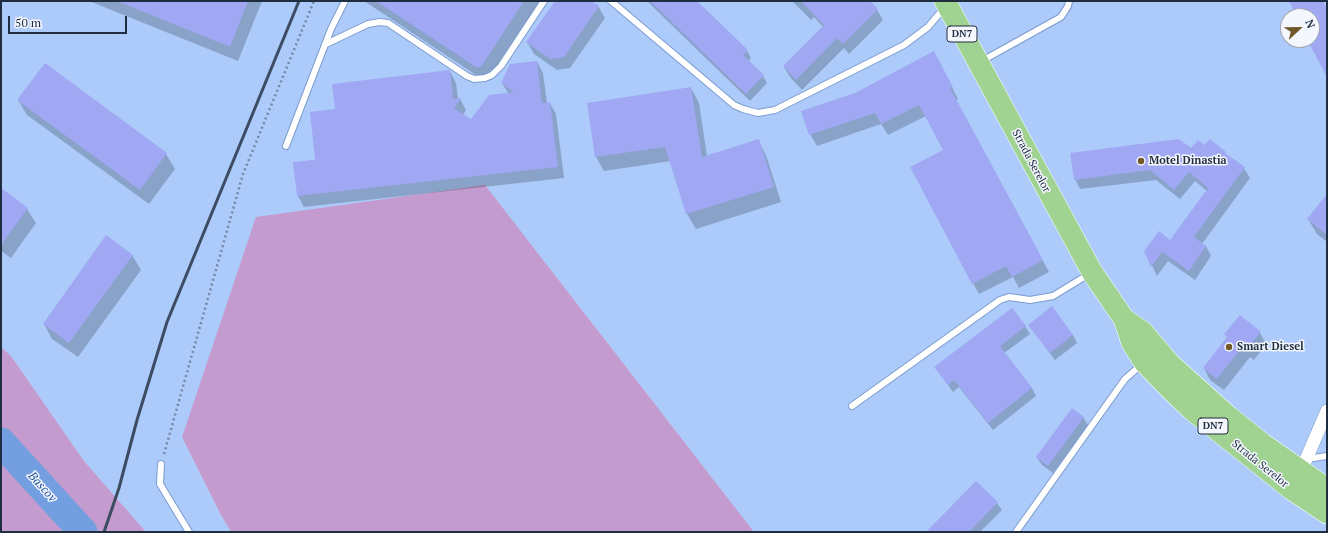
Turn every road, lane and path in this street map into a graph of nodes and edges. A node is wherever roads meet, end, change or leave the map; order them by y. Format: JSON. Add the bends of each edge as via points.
{"nodes":[{"id":1,"x":314,"y":1,"type":"edge"},
{"id":2,"x":345,"y":1,"type":"edge"},
{"id":3,"x":544,"y":1,"type":"edge"},
{"id":4,"x":611,"y":1,"type":"edge"},
{"id":5,"x":1069,"y":1,"type":"edge"},
{"id":6,"x":946,"y":3,"type":"edge"},
{"id":7,"x":326,"y":44,"type":"junction"},
{"id":8,"x":978,"y":63,"type":"junction"},
{"id":9,"x":286,"y":146,"type":"dead end"},
{"id":10,"x":1092,"y":272,"type":"junction"},
{"id":11,"x":1124,"y":319,"type":"junction"},
{"id":12,"x":1144,"y":362,"type":"junction"},
{"id":13,"x":852,"y":406,"type":"dead end"},
{"id":14,"x":1327,"y":411,"type":"edge"},
{"id":15,"x":1327,"y":456,"type":"edge"},
{"id":16,"x":161,"y":464,"type":"joint"},
{"id":17,"x":1304,"y":465,"type":"junction"},
{"id":18,"x":1327,"y":489,"type":"edge"},
{"id":19,"x":1327,"y":513,"type":"edge"},
{"id":20,"x":189,"y":532,"type":"edge"},
{"id":21,"x":1016,"y":532,"type":"edge"}],
"edges":[{"from":1,"to":16,"type":"path","via":[[243,174]]},
{"from":2,"to":7,"type":"lane"},
{"from":3,"to":7,"type":"lane","via":[[501,66],[485,78],[474,79],[467,76],[388,23],[368,24]]},
{"from":4,"to":6,"type":"lane","via":[[734,105],[758,113],[774,110],[904,45],[928,27]]},
{"from":5,"to":8,"type":"lane","via":[[1061,17]]},
{"from":6,"to":8,"type":"highway","name":"Strada Serelor","number":"DN7"},
{"from":7,"to":9,"type":"lane"},
{"from":8,"to":10,"type":"highway","name":"Strada Serelor","number":"DN7"},
{"from":10,"to":11,"type":"highway","name":"Strada Serelor","number":"DN7"},
{"from":10,"to":13,"type":"lane","via":[[1053,296],[1030,300],[1009,297],[1000,300]]},
{"from":11,"to":12,"type":"highway","name":"Strada Serelor","number":"DN7","via":[[1132,343]]},
{"from":11,"to":17,"type":"highway","name":"Strada Serelor","number":"DN7","via":[[1143,332],[1170,364],[1228,416],[1263,444]]},
{"from":12,"to":19,"type":"highway","name":"Strada Serelor","number":"DN7","via":[[1192,410],[1291,489]]},
{"from":12,"to":21,"type":"lane","via":[[1125,380]]},
{"from":14,"to":17,"type":"street"},
{"from":15,"to":17,"type":"lane"},
{"from":16,"to":20,"type":"lane","via":[[160,484]]},
{"from":17,"to":18,"type":"highway","name":"Strada Serelor","number":"DN7"}]}
